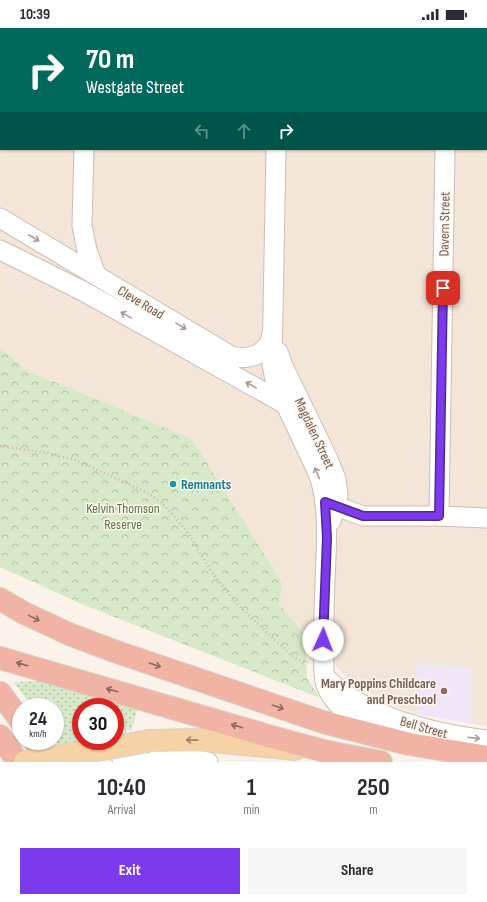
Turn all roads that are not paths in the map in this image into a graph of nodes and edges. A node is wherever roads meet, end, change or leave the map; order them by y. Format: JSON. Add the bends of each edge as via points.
{"nodes":[{"id":1,"x":470,"y":28,"type":"edge"},
{"id":2,"x":487,"y":28,"type":"edge"},
{"id":3,"x":84,"y":150,"type":"edge"},
{"id":4,"x":276,"y":150,"type":"edge"},
{"id":5,"x":445,"y":150,"type":"edge"},
{"id":6,"x":0,"y":218,"type":"edge"},
{"id":7,"x":82,"y":226,"type":"junction"},
{"id":8,"x":0,"y":250,"type":"edge"},
{"id":9,"x":55,"y":251,"type":"junction"},
{"id":10,"x":96,"y":275,"type":"junction"},
{"id":11,"x":273,"y":329,"type":"junction"},
{"id":12,"x":286,"y":404,"type":"junction"},
{"id":13,"x":330,"y":504,"type":"junction"},
{"id":14,"x":439,"y":516,"type":"junction"},
{"id":15,"x":487,"y":518,"type":"edge"},
{"id":16,"x":0,"y":599,"type":"edge"},
{"id":17,"x":0,"y":658,"type":"edge"},
{"id":18,"x":324,"y":670,"type":"junction"},
{"id":19,"x":0,"y":693,"type":"edge"},
{"id":20,"x":12,"y":709,"type":"edge"},
{"id":21,"x":0,"y":736,"type":"edge"},
{"id":22,"x":487,"y":740,"type":"edge"},
{"id":23,"x":409,"y":744,"type":"junction"},
{"id":24,"x":41,"y":750,"type":"edge"},
{"id":25,"x":120,"y":750,"type":"edge"},
{"id":26,"x":328,"y":752,"type":"junction"},
{"id":27,"x":487,"y":757,"type":"edge"},
{"id":28,"x":18,"y":762,"type":"edge"},
{"id":29,"x":25,"y":762,"type":"edge"},
{"id":30,"x":49,"y":762,"type":"edge"},
{"id":31,"x":208,"y":762,"type":"edge"},
{"id":32,"x":381,"y":762,"type":"edge"}],
"edges":[{"from":1,"to":2,"type":"street"},
{"from":3,"to":7,"type":"street"},
{"from":4,"to":11,"type":"street","name":"Magdalen Street"},
{"from":5,"to":14,"type":"street","name":"Davern Street"},
{"from":6,"to":9,"type":"street","name":"Cleve Road","one_way":true},
{"from":7,"to":9,"type":"street","via":[[78,235]]},
{"from":7,"to":10,"type":"street"},
{"from":12,"to":8,"type":"street","name":"Cleve Road","one_way":true,"via":[[81,290]]},
{"from":9,"to":10,"type":"street","name":"Cleve Road"},
{"from":10,"to":11,"type":"street","name":"Cleve Road","one_way":true,"via":[[238,358],[250,358],[262,352],[270,344]]},
{"from":11,"to":12,"type":"street","name":"Magdalen Street","via":[[274,375]]},
{"from":11,"to":13,"type":"street","name":"Magdalen Street","via":[[283,366],[332,469],[338,490]]},
{"from":13,"to":12,"type":"street","name":"Magdalen Street","one_way":true},
{"from":13,"to":14,"type":"street","via":[[363,516]]},
{"from":13,"to":18,"type":"street","name":"Magdalen Street","via":[[323,640]]},
{"from":14,"to":15,"type":"street"},
{"from":16,"to":23,"type":"highway","name":"Bell Street","one_way":true,"via":[[69,634],[114,651],[323,722]]},
{"from":26,"to":17,"type":"highway","one_way":true},
{"from":18,"to":22,"type":"street","name":"Bell Street","one_way":true,"via":[[336,687],[353,699],[396,719],[436,732]]},
{"from":18,"to":23,"type":"street","name":"Magdalen Street","via":[[328,691],[344,710],[366,724]]},
{"from":19,"to":20,"type":"highway"},
{"from":21,"to":28,"type":"highway"},
{"from":23,"to":27,"type":"highway","name":"Bell Street"},
{"from":24,"to":30,"type":"highway"},
{"from":25,"to":31,"type":"street","via":[[122,759],[168,755]]},
{"from":26,"to":29,"type":"main road","one_way":true,"bridge":true,"via":[[202,740],[149,740]]},
{"from":26,"to":32,"type":"highway"}]}
